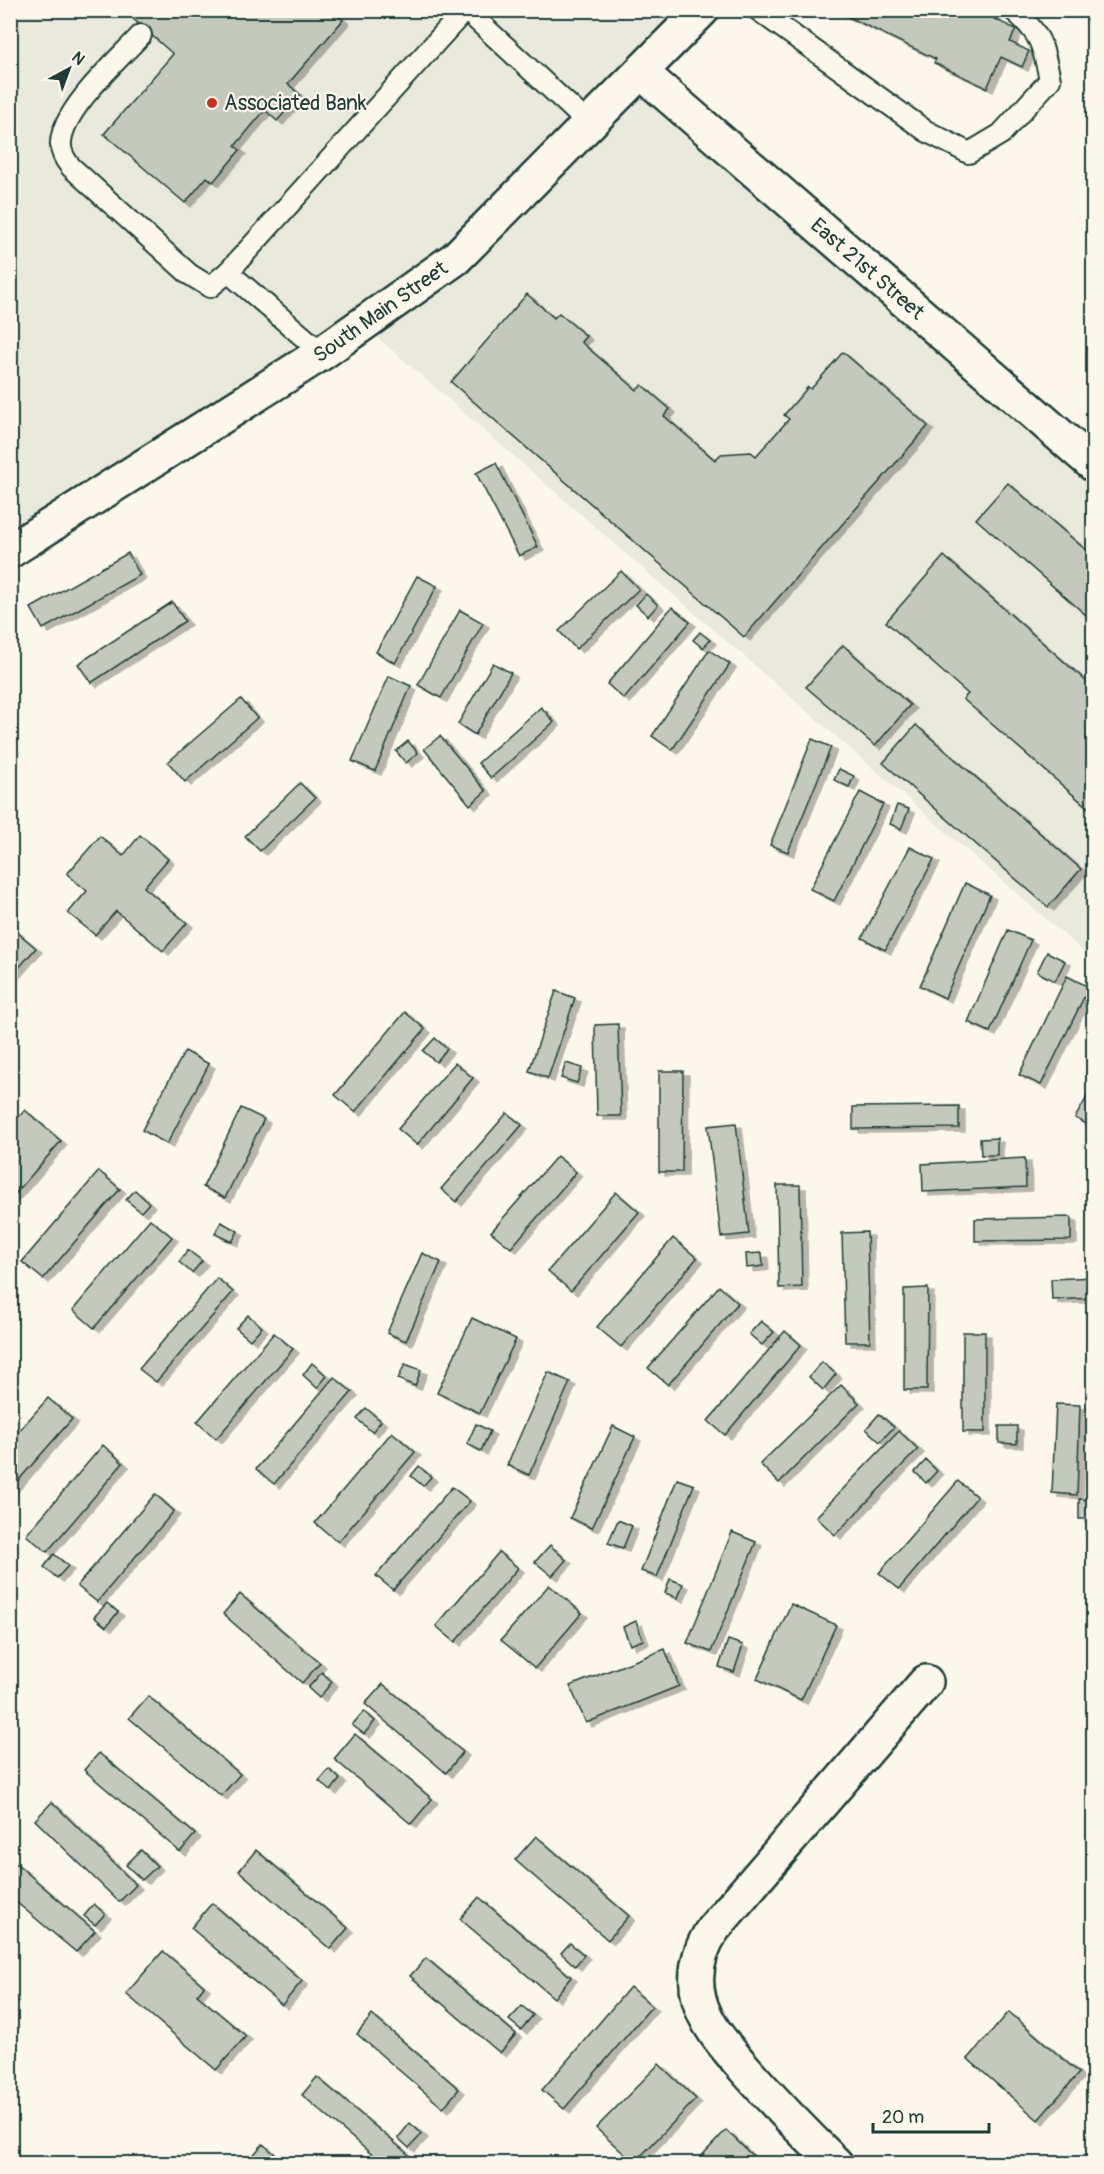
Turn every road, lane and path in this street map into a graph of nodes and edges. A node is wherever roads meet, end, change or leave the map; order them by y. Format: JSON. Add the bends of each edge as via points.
{"nodes":[{"id":1,"x":465,"y":10,"type":"edge"},
{"id":2,"x":702,"y":10,"type":"edge"},
{"id":3,"x":758,"y":10,"type":"edge"},
{"id":4,"x":1013,"y":10,"type":"edge"},
{"id":5,"x":141,"y":35,"type":"dead end"},
{"id":6,"x":641,"y":72,"type":"junction"},
{"id":7,"x":589,"y":124,"type":"junction"},
{"id":8,"x":228,"y":272,"type":"junction"},
{"id":9,"x":322,"y":353,"type":"junction"},
{"id":10,"x":1094,"y":465,"type":"edge"},
{"id":11,"x":10,"y":551,"type":"edge"},
{"id":12,"x":926,"y":1682,"type":"dead end"},
{"id":13,"x":836,"y":2163,"type":"edge"}],
"edges":[{"from":1,"to":7,"type":"lane"},
{"from":1,"to":8,"type":"lane"},
{"from":2,"to":6,"type":"street","name":"South Main Street"},
{"from":3,"to":4,"type":"lane","via":[[926,131],[969,153],[1001,134],[1050,80],[1043,46],[1029,23]]},
{"from":5,"to":8,"type":"lane","via":[[68,119],[60,145],[70,167],[189,274],[210,287]]},
{"from":6,"to":7,"type":"street","name":"South Main Street"},
{"from":6,"to":10,"type":"street","name":"East 21st Street"},
{"from":7,"to":9,"type":"street","name":"South Main Street","via":[[456,258]]},
{"from":8,"to":9,"type":"lane"},
{"from":9,"to":11,"type":"street","name":"South Main Street"},
{"from":12,"to":13,"type":"street","via":[[712,1929],[698,1962],[699,1998],[713,2030],[759,2086]]}]}
